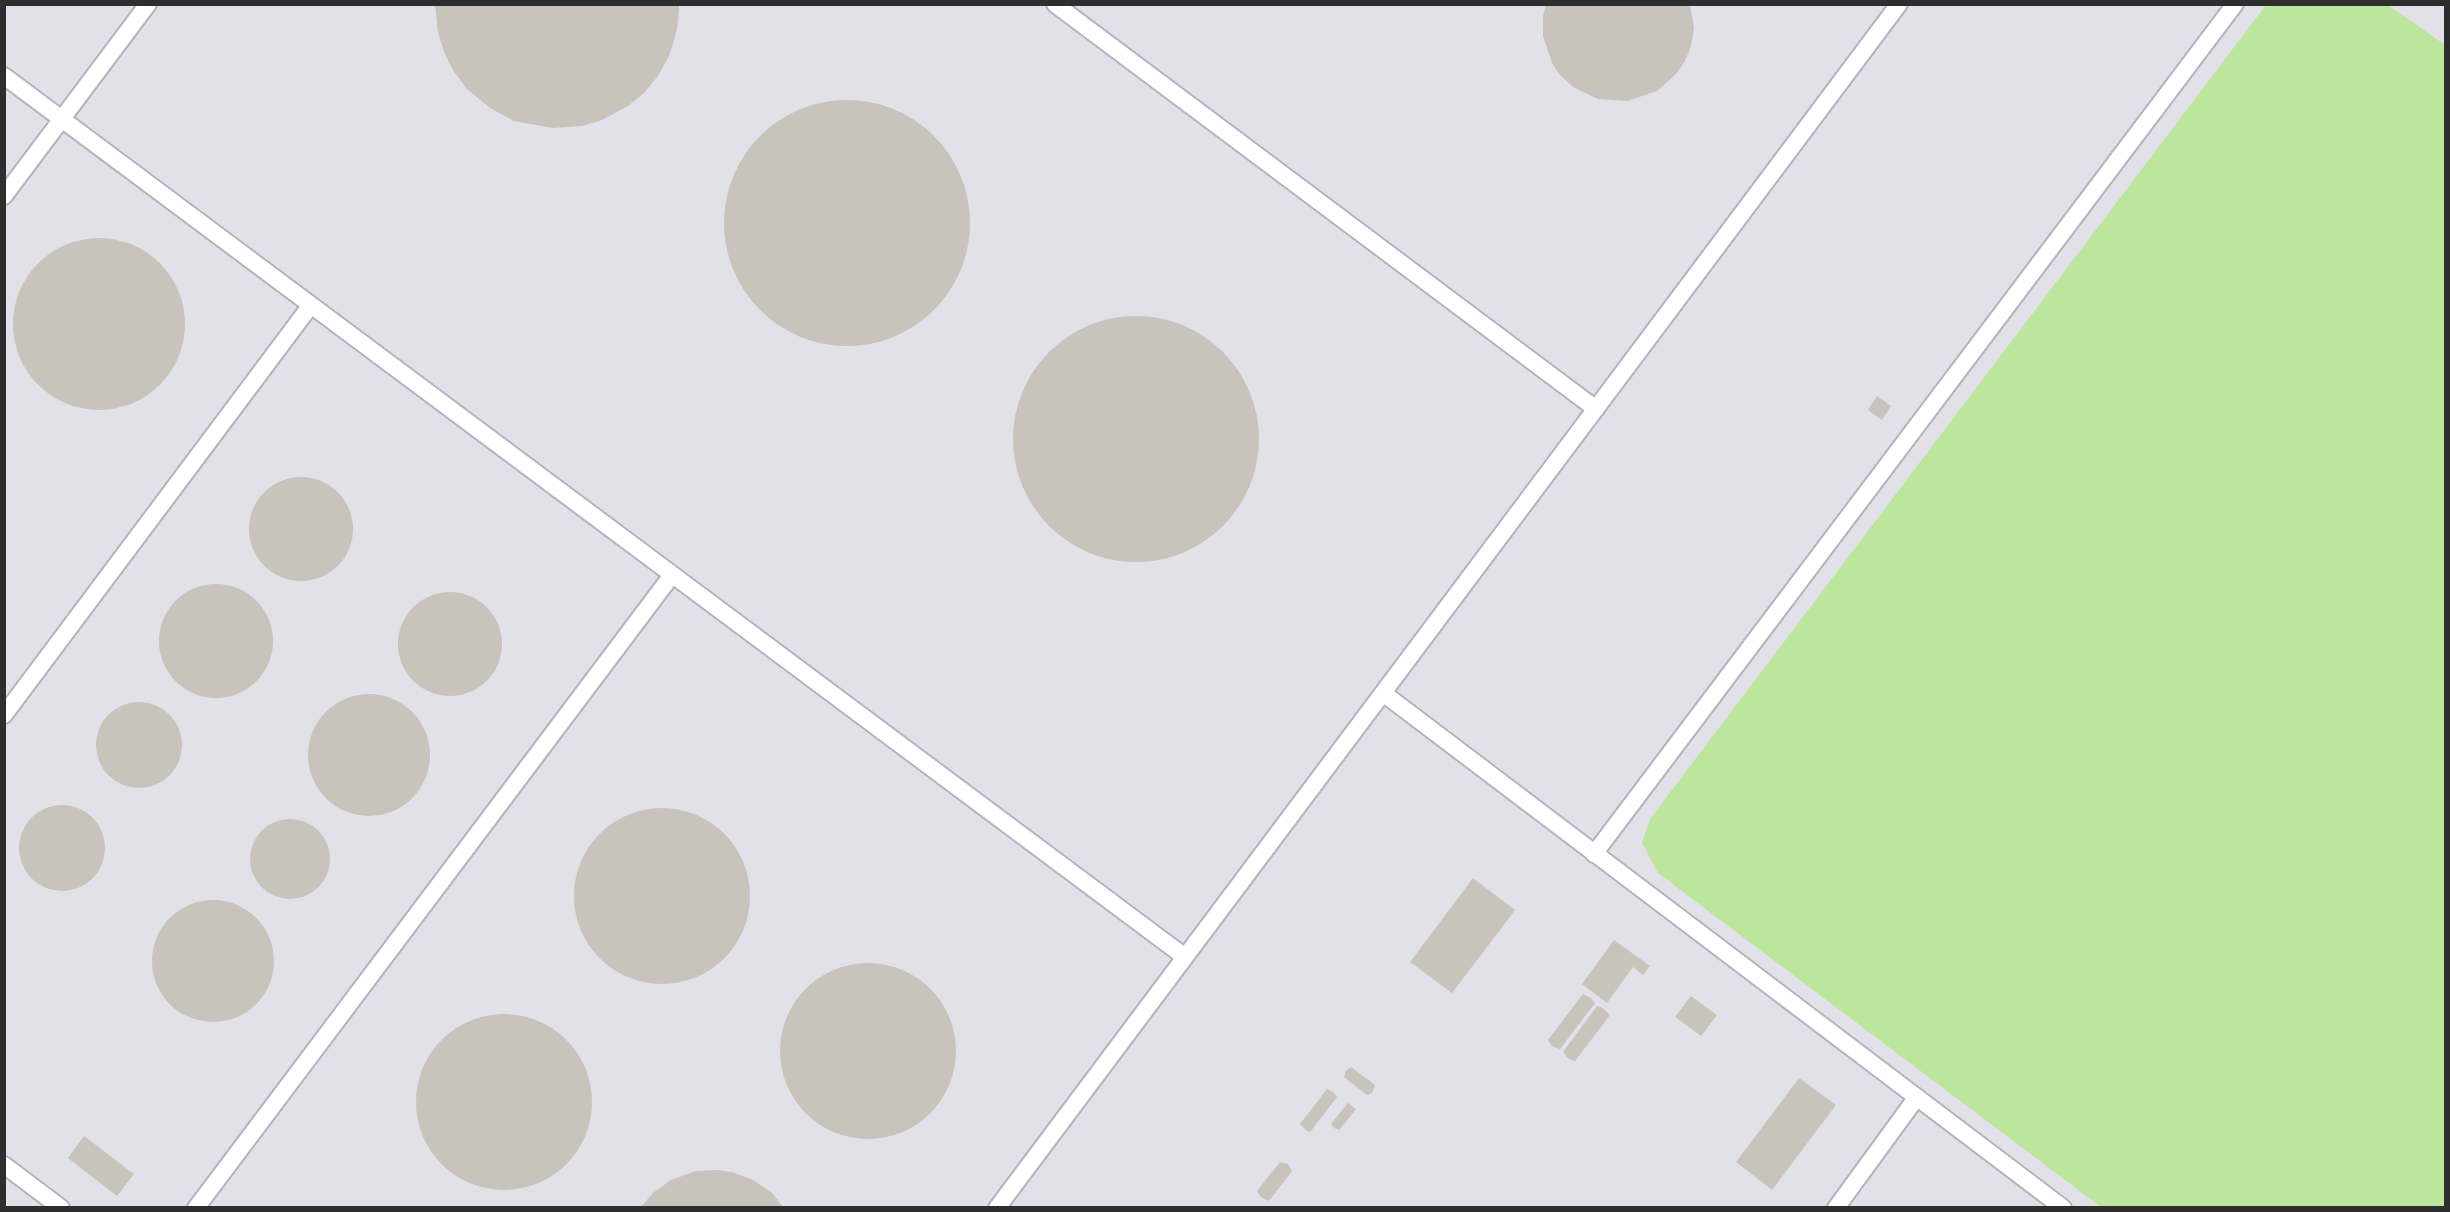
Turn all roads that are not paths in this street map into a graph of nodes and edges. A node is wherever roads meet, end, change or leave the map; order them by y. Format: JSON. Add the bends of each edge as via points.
{"nodes":[{"id":1,"x":148,"y":4,"type":"edge"},
{"id":2,"x":1055,"y":4,"type":"edge"},
{"id":3,"x":1899,"y":4,"type":"edge"},
{"id":4,"x":2235,"y":4,"type":"edge"},
{"id":5,"x":4,"y":76,"type":"edge"},
{"id":6,"x":62,"y":119,"type":"junction"},
{"id":7,"x":4,"y":196,"type":"edge"},
{"id":8,"x":311,"y":306,"type":"junction"},
{"id":9,"x":1596,"y":409,"type":"junction"},
{"id":10,"x":672,"y":575,"type":"junction"},
{"id":11,"x":1383,"y":693,"type":"junction"},
{"id":12,"x":4,"y":715,"type":"edge"},
{"id":13,"x":1594,"y":854,"type":"junction"},
{"id":14,"x":1185,"y":957,"type":"junction"},
{"id":15,"x":1917,"y":1097,"type":"junction"},
{"id":16,"x":4,"y":1165,"type":"edge"},
{"id":17,"x":62,"y":1208,"type":"edge"},
{"id":18,"x":196,"y":1208,"type":"edge"},
{"id":19,"x":997,"y":1208,"type":"edge"},
{"id":20,"x":1836,"y":1208,"type":"edge"},
{"id":21,"x":2063,"y":1208,"type":"edge"}],
"edges":[{"from":1,"to":6,"type":"lane"},
{"from":2,"to":9,"type":"lane"},
{"from":3,"to":9,"type":"lane"},
{"from":4,"to":13,"type":"lane"},
{"from":5,"to":6,"type":"lane"},
{"from":6,"to":7,"type":"lane"},
{"from":6,"to":8,"type":"lane"},
{"from":8,"to":10,"type":"lane"},
{"from":8,"to":12,"type":"lane"},
{"from":9,"to":11,"type":"lane"},
{"from":10,"to":14,"type":"lane"},
{"from":10,"to":18,"type":"lane"},
{"from":11,"to":13,"type":"lane"},
{"from":11,"to":14,"type":"lane"},
{"from":13,"to":15,"type":"lane"},
{"from":14,"to":19,"type":"lane"},
{"from":15,"to":20,"type":"lane"},
{"from":15,"to":21,"type":"lane"},
{"from":16,"to":17,"type":"lane"}]}
